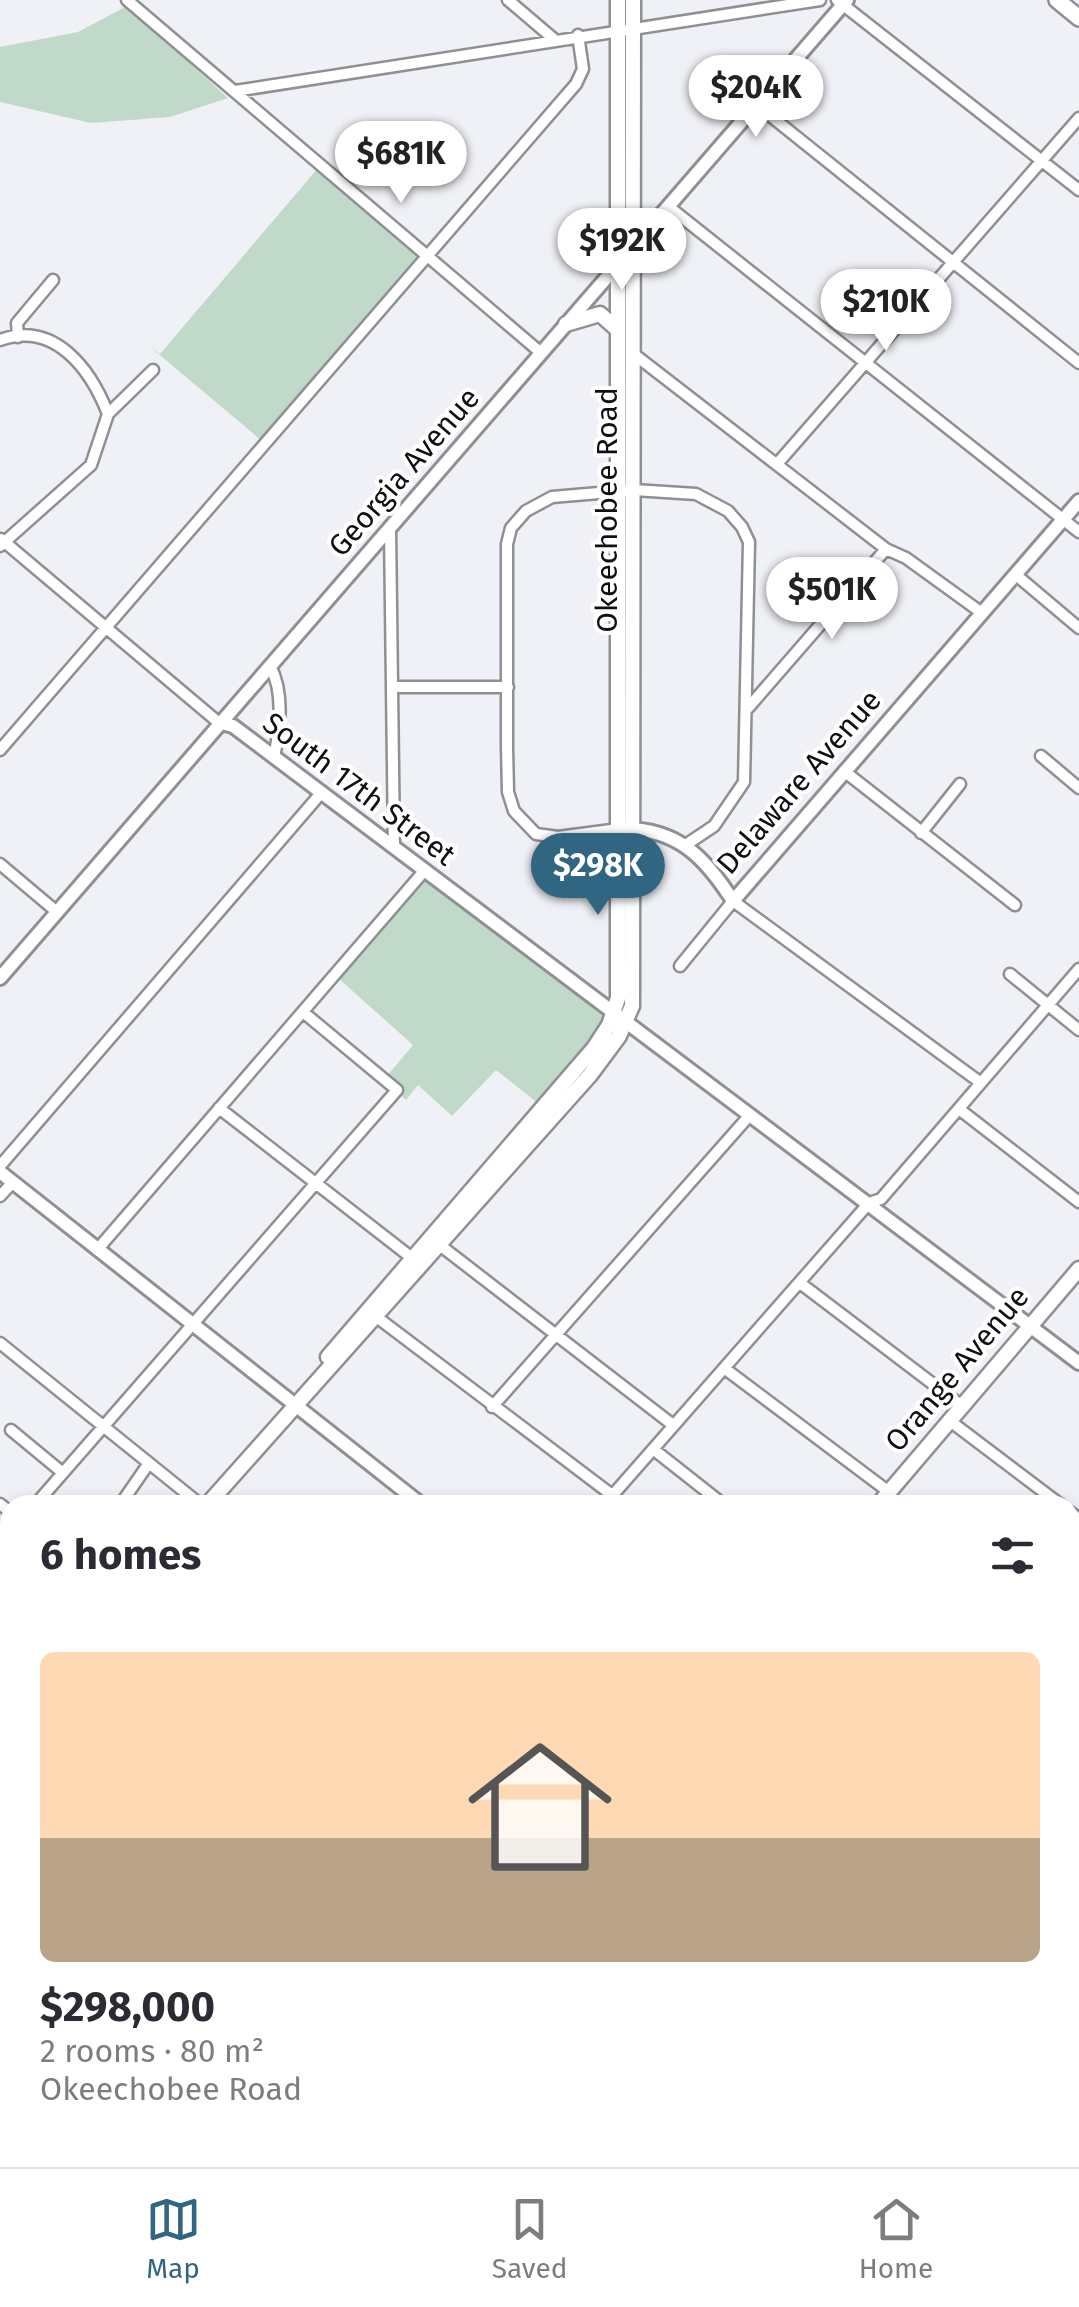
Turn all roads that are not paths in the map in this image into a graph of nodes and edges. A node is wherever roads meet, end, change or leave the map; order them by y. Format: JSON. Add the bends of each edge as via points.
{"nodes":[{"id":1,"x":126,"y":0,"type":"edge"},
{"id":2,"x":508,"y":0,"type":"edge"},
{"id":3,"x":618,"y":0,"type":"edge"},
{"id":4,"x":633,"y":0,"type":"edge"},
{"id":5,"x":820,"y":0,"type":"edge"},
{"id":6,"x":1056,"y":0,"type":"edge"},
{"id":7,"x":842,"y":1,"type":"edge"},
{"id":8,"x":1079,"y":18,"type":"edge"},
{"id":9,"x":626,"y":27,"type":"junction"},
{"id":10,"x":578,"y":36,"type":"junction"},
{"id":11,"x":555,"y":40,"type":"junction"},
{"id":12,"x":234,"y":92,"type":"junction"},
{"id":13,"x":758,"y":106,"type":"junction"},
{"id":14,"x":1079,"y":118,"type":"edge"},
{"id":15,"x":1042,"y":160,"type":"junction"},
{"id":16,"x":1079,"y":190,"type":"edge"},
{"id":17,"x":665,"y":211,"type":"junction"},
{"id":18,"x":632,"y":213,"type":"junction"},
{"id":19,"x":632,"y":250,"type":"junction"},
{"id":20,"x":427,"y":254,"type":"junction"},
{"id":21,"x":620,"y":263,"type":"junction"},
{"id":22,"x":954,"y":263,"type":"junction"},
{"id":23,"x":54,"y":280,"type":"dead end"},
{"id":24,"x":566,"y":324,"type":"junction"},
{"id":25,"x":618,"y":330,"type":"junction"},
{"id":26,"x":18,"y":336,"type":"junction"},
{"id":27,"x":0,"y":340,"type":"edge"},
{"id":28,"x":540,"y":352,"type":"junction"},
{"id":29,"x":635,"y":355,"type":"junction"},
{"id":30,"x":864,"y":363,"type":"junction"},
{"id":31,"x":1079,"y":363,"type":"edge"},
{"id":32,"x":152,"y":370,"type":"dead end"},
{"id":33,"x":108,"y":414,"type":"junction"},
{"id":34,"x":778,"y":464,"type":"junction"},
{"id":35,"x":626,"y":492,"type":"junction"},
{"id":36,"x":1079,"y":501,"type":"edge"},
{"id":37,"x":1063,"y":519,"type":"junction"},
{"id":38,"x":390,"y":528,"type":"junction"},
{"id":39,"x":1079,"y":532,"type":"edge"},
{"id":40,"x":1,"y":542,"type":"edge"},
{"id":41,"x":886,"y":549,"type":"junction"},
{"id":42,"x":1016,"y":574,"type":"junction"},
{"id":43,"x":982,"y":613,"type":"junction"},
{"id":44,"x":105,"y":628,"type":"junction"},
{"id":45,"x":1079,"y":628,"type":"edge"},
{"id":46,"x":270,"y":666,"type":"junction"},
{"id":47,"x":394,"y":687,"type":"junction"},
{"id":48,"x":508,"y":687,"type":"junction"},
{"id":49,"x":748,"y":709,"type":"junction"},
{"id":50,"x":218,"y":722,"type":"junction"},
{"id":51,"x":0,"y":750,"type":"edge"},
{"id":52,"x":1041,"y":756,"type":"dead end"},
{"id":53,"x":274,"y":757,"type":"junction"},
{"id":54,"x":844,"y":771,"type":"junction"},
{"id":55,"x":960,"y":784,"type":"dead end"},
{"id":56,"x":1079,"y":788,"type":"edge"},
{"id":57,"x":322,"y":792,"type":"junction"},
{"id":58,"x":626,"y":829,"type":"junction"},
{"id":59,"x":922,"y":832,"type":"junction"},
{"id":60,"x":687,"y":844,"type":"junction"},
{"id":61,"x":394,"y":846,"type":"junction"},
{"id":62,"x":0,"y":864,"type":"edge"},
{"id":63,"x":425,"y":870,"type":"junction"},
{"id":64,"x":733,"y":901,"type":"junction"},
{"id":65,"x":1015,"y":905,"type":"dead end"},
{"id":66,"x":57,"y":912,"type":"junction"},
{"id":67,"x":680,"y":966,"type":"dead end"},
{"id":68,"x":1079,"y":969,"type":"edge"},
{"id":69,"x":1010,"y":974,"type":"dead end"},
{"id":70,"x":0,"y":978,"type":"edge"},
{"id":71,"x":1048,"y":1005,"type":"junction"},
{"id":72,"x":302,"y":1012,"type":"junction"},
{"id":73,"x":621,"y":1015,"type":"junction"},
{"id":74,"x":1079,"y":1030,"type":"edge"},
{"id":75,"x":981,"y":1083,"type":"junction"},
{"id":76,"x":219,"y":1108,"type":"junction"},
{"id":77,"x":960,"y":1109,"type":"junction"},
{"id":78,"x":749,"y":1116,"type":"junction"},
{"id":79,"x":0,"y":1169,"type":"edge"},
{"id":80,"x":12,"y":1182,"type":"junction"},
{"id":81,"x":318,"y":1183,"type":"junction"},
{"id":82,"x":0,"y":1196,"type":"edge"},
{"id":83,"x":1079,"y":1202,"type":"edge"},
{"id":84,"x":868,"y":1203,"type":"junction"},
{"id":85,"x":441,"y":1246,"type":"junction"},
{"id":86,"x":96,"y":1250,"type":"junction"},
{"id":87,"x":412,"y":1258,"type":"junction"},
{"id":88,"x":1079,"y":1269,"type":"edge"},
{"id":89,"x":800,"y":1282,"type":"junction"},
{"id":90,"x":372,"y":1314,"type":"junction"},
{"id":91,"x":190,"y":1326,"type":"junction"},
{"id":92,"x":1030,"y":1326,"type":"junction"},
{"id":93,"x":556,"y":1334,"type":"junction"},
{"id":94,"x":0,"y":1343,"type":"edge"},
{"id":95,"x":1079,"y":1362,"type":"edge"},
{"id":96,"x":724,"y":1368,"type":"junction"},
{"id":97,"x":294,"y":1404,"type":"junction"},
{"id":98,"x":962,"y":1406,"type":"junction"},
{"id":99,"x":492,"y":1407,"type":"junction"},
{"id":100,"x":950,"y":1421,"type":"junction"},
{"id":101,"x":673,"y":1425,"type":"junction"},
{"id":102,"x":104,"y":1426,"type":"junction"},
{"id":103,"x":11,"y":1430,"type":"dead end"},
{"id":104,"x":653,"y":1449,"type":"junction"},
{"id":105,"x":150,"y":1464,"type":"junction"},
{"id":106,"x":63,"y":1473,"type":"junction"},
{"id":107,"x":889,"y":1492,"type":"junction"},
{"id":108,"x":44,"y":1495,"type":"edge"},
{"id":109,"x":127,"y":1495,"type":"edge"},
{"id":110,"x":191,"y":1495,"type":"edge"},
{"id":111,"x":213,"y":1495,"type":"edge"},
{"id":112,"x":404,"y":1495,"type":"edge"},
{"id":113,"x":612,"y":1495,"type":"joint"},
{"id":114,"x":712,"y":1495,"type":"edge"},
{"id":115,"x":886,"y":1495,"type":"edge"},
{"id":116,"x":1048,"y":1495,"type":"edge"}],
"edges":[{"from":1,"to":12,"type":"street"},
{"from":2,"to":11,"type":"street"},
{"from":3,"to":9,"type":"main road","name":"Okeechobee Road"},
{"from":4,"to":9,"type":"main road","name":"Okeechobee Road"},
{"from":5,"to":9,"type":"street"},
{"from":6,"to":8,"type":"main road"},
{"from":7,"to":13,"type":"street","name":"Georgia Avenue"},
{"from":7,"to":15,"type":"street"},
{"from":9,"to":10,"type":"street"},
{"from":9,"to":18,"type":"main road","name":"Okeechobee Road"},
{"from":9,"to":21,"type":"main road","name":"Okeechobee Road"},
{"from":10,"to":11,"type":"street"},
{"from":10,"to":20,"type":"street","via":[[583,69],[576,84]]},
{"from":11,"to":12,"type":"street"},
{"from":12,"to":20,"type":"street"},
{"from":13,"to":17,"type":"street","name":"Georgia Avenue"},
{"from":13,"to":22,"type":"street"},
{"from":14,"to":15,"type":"street"},
{"from":15,"to":16,"type":"street"},
{"from":15,"to":22,"type":"street"},
{"from":17,"to":18,"type":"main road","via":[[642,222]]},
{"from":17,"to":19,"type":"street","name":"Georgia Avenue"},
{"from":17,"to":30,"type":"street"},
{"from":18,"to":19,"type":"main road","name":"Okeechobee Road"},
{"from":19,"to":21,"type":"street","name":"Georgia Avenue"},
{"from":19,"to":29,"type":"main road","name":"Okeechobee Road"},
{"from":20,"to":28,"type":"street"},
{"from":20,"to":44,"type":"street"},
{"from":21,"to":24,"type":"street","name":"Georgia Avenue"},
{"from":21,"to":25,"type":"main road","name":"Okeechobee Road"},
{"from":22,"to":30,"type":"street"},
{"from":22,"to":31,"type":"street"},
{"from":23,"to":26,"type":"street","via":[[18,323]]},
{"from":24,"to":25,"type":"main road","via":[[600,314]]},
{"from":24,"to":28,"type":"street","name":"Georgia Avenue"},
{"from":25,"to":35,"type":"main road","name":"Okeechobee Road"},
{"from":26,"to":27,"type":"street"},
{"from":26,"to":33,"type":"street","via":[[41,338],[72,354],[94,378]]},
{"from":28,"to":38,"type":"street","name":"Georgia Avenue"},
{"from":29,"to":34,"type":"street"},
{"from":29,"to":35,"type":"main road","name":"Okeechobee Road"},
{"from":30,"to":34,"type":"street"},
{"from":30,"to":37,"type":"street"},
{"from":32,"to":33,"type":"street"},
{"from":33,"to":40,"type":"street","via":[[91,465]]},
{"from":34,"to":41,"type":"street"},
{"from":35,"to":48,"type":"street","via":[[552,497],[526,510],[512,528]]},
{"from":35,"to":49,"type":"street","via":[[696,494],[728,511],[742,528],[749,542]]},
{"from":35,"to":58,"type":"main road","name":"Okeechobee Road"},
{"from":36,"to":37,"type":"street","name":"Delaware Avenue"},
{"from":37,"to":39,"type":"street"},
{"from":37,"to":42,"type":"street","name":"Delaware Avenue"},
{"from":38,"to":46,"type":"street","name":"Georgia Avenue"},
{"from":38,"to":47,"type":"street"},
{"from":40,"to":44,"type":"street","name":"South 17th Street"},
{"from":41,"to":43,"type":"street"},
{"from":41,"to":49,"type":"street"},
{"from":42,"to":43,"type":"street","name":"Delaware Avenue"},
{"from":42,"to":45,"type":"street"},
{"from":43,"to":54,"type":"street","name":"Delaware Avenue"},
{"from":44,"to":50,"type":"street","name":"South 17th Street"},
{"from":44,"to":51,"type":"street"},
{"from":46,"to":50,"type":"street","name":"Georgia Avenue"},
{"from":46,"to":53,"type":"street","via":[[277,680]]},
{"from":47,"to":48,"type":"street"},
{"from":47,"to":61,"type":"street"},
{"from":48,"to":58,"type":"street","via":[[508,792],[524,825],[558,838]]},
{"from":49,"to":60,"type":"street","via":[[744,782],[714,826]]},
{"from":50,"to":53,"type":"street","name":"South 17th Street"},
{"from":50,"to":66,"type":"street","name":"Georgia Avenue"},
{"from":52,"to":56,"type":"street"},
{"from":53,"to":57,"type":"street","name":"South 17th Street"},
{"from":54,"to":59,"type":"street"},
{"from":54,"to":64,"type":"street","name":"Delaware Avenue"},
{"from":55,"to":59,"type":"street"},
{"from":57,"to":61,"type":"street","name":"South 17th Street"},
{"from":57,"to":79,"type":"street"},
{"from":58,"to":60,"type":"street"},
{"from":58,"to":73,"type":"main road","name":"Okeechobee Road","via":[[635,970]]},
{"from":59,"to":65,"type":"street"},
{"from":60,"to":64,"type":"street"},
{"from":61,"to":63,"type":"street","name":"South 17th Street"},
{"from":62,"to":66,"type":"street"},
{"from":63,"to":72,"type":"street"},
{"from":63,"to":73,"type":"street","name":"South 17th Street"},
{"from":64,"to":67,"type":"street","name":"Delaware Avenue"},
{"from":64,"to":75,"type":"street"},
{"from":66,"to":70,"type":"street","name":"Georgia Avenue"},
{"from":68,"to":71,"type":"street"},
{"from":69,"to":71,"type":"street"},
{"from":71,"to":74,"type":"street"},
{"from":71,"to":75,"type":"street"},
{"from":72,"to":76,"type":"street"},
{"from":72,"to":81,"type":"street","via":[[397,1090]]},
{"from":73,"to":78,"type":"street","name":"South 17th Street"},
{"from":73,"to":85,"type":"main road","via":[[606,1056]]},
{"from":73,"to":87,"type":"main road"},
{"from":75,"to":77,"type":"street"},
{"from":76,"to":81,"type":"street"},
{"from":76,"to":86,"type":"street"},
{"from":77,"to":83,"type":"street"},
{"from":77,"to":84,"type":"street","via":[[882,1199]]},
{"from":78,"to":84,"type":"street","name":"South 17th Street"},
{"from":78,"to":93,"type":"street"},
{"from":79,"to":80,"type":"street"},
{"from":80,"to":82,"type":"street"},
{"from":80,"to":86,"type":"street"},
{"from":81,"to":87,"type":"street"},
{"from":81,"to":91,"type":"street"},
{"from":84,"to":89,"type":"street"},
{"from":84,"to":92,"type":"street","name":"South 17th Street"},
{"from":85,"to":90,"type":"main road"},
{"from":85,"to":93,"type":"street"},
{"from":86,"to":91,"type":"street"},
{"from":87,"to":90,"type":"main road"},
{"from":88,"to":92,"type":"main road","name":"Orange Avenue"},
{"from":89,"to":96,"type":"street"},
{"from":89,"to":98,"type":"street"},
{"from":90,"to":97,"type":"main road","via":[[333,1349]]},
{"from":90,"to":99,"type":"street"},
{"from":91,"to":97,"type":"street"},
{"from":91,"to":102,"type":"street"},
{"from":92,"to":95,"type":"street","name":"South 17th Street"},
{"from":92,"to":98,"type":"main road","name":"Orange Avenue"},
{"from":93,"to":99,"type":"street"},
{"from":93,"to":101,"type":"street"},
{"from":94,"to":102,"type":"street"},
{"from":96,"to":101,"type":"street"},
{"from":96,"to":107,"type":"street"},
{"from":97,"to":111,"type":"main road"},
{"from":97,"to":112,"type":"street"},
{"from":98,"to":100,"type":"main road","name":"Orange Avenue"},
{"from":99,"to":113,"type":"street"},
{"from":100,"to":107,"type":"main road","name":"Orange Avenue"},
{"from":100,"to":116,"type":"street"},
{"from":101,"to":104,"type":"street"},
{"from":102,"to":105,"type":"street"},
{"from":102,"to":106,"type":"street"},
{"from":103,"to":106,"type":"street"},
{"from":104,"to":113,"type":"street"},
{"from":104,"to":114,"type":"street"},
{"from":105,"to":109,"type":"street"},
{"from":105,"to":110,"type":"street"},
{"from":106,"to":108,"type":"street"},
{"from":107,"to":115,"type":"main road","name":"Orange Avenue"}]}
